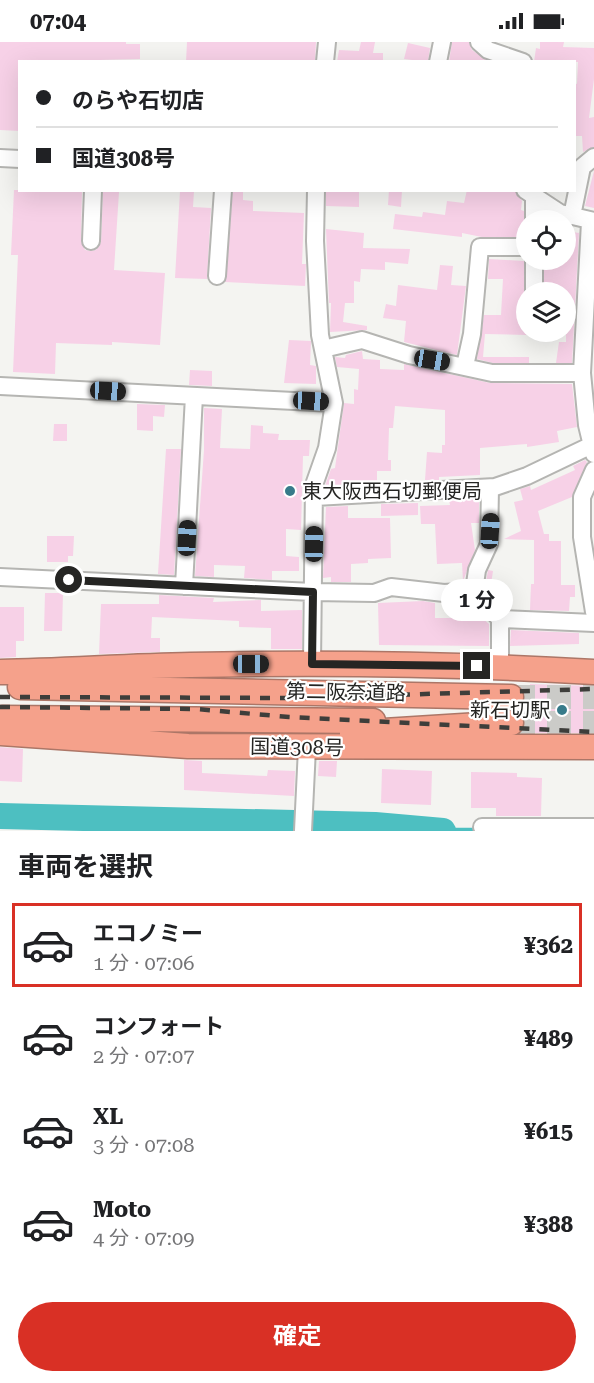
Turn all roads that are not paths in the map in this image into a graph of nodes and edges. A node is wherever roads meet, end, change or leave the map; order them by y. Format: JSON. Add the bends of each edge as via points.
{"nodes":[{"id":1,"x":327,"y":42,"type":"edge"},
{"id":2,"x":442,"y":42,"type":"edge"},
{"id":3,"x":479,"y":42,"type":"edge"},
{"id":4,"x":325,"y":60,"type":"edge"},
{"id":5,"x":438,"y":60,"type":"edge"},
{"id":6,"x":517,"y":60,"type":"edge"},
{"id":7,"x":594,"y":157,"type":"edge"},
{"id":8,"x":0,"y":158,"type":"edge"},
{"id":9,"x":18,"y":159,"type":"edge"},
{"id":10,"x":93,"y":192,"type":"edge"},
{"id":11,"x":223,"y":192,"type":"edge"},
{"id":12,"x":316,"y":192,"type":"edge"},
{"id":13,"x":536,"y":194,"type":"edge"},
{"id":14,"x":535,"y":210,"type":"edge"},
{"id":15,"x":556,"y":210,"type":"edge"},
{"id":16,"x":573,"y":210,"type":"edge"},
{"id":17,"x":576,"y":217,"type":"edge"},
{"id":18,"x":592,"y":221,"type":"edge"},
{"id":19,"x":92,"y":241,"type":"dead end"},
{"id":20,"x":516,"y":247,"type":"edge"},
{"id":21,"x":217,"y":276,"type":"dead end"},
{"id":22,"x":323,"y":349,"type":"junction"},
{"id":23,"x":465,"y":366,"type":"junction"},
{"id":24,"x":582,"y":373,"type":"junction"},
{"id":25,"x":0,"y":386,"type":"edge"},
{"id":26,"x":194,"y":396,"type":"junction"},
{"id":27,"x":334,"y":403,"type":"junction"},
{"id":28,"x":594,"y":448,"type":"edge"},
{"id":29,"x":594,"y":470,"type":"edge"},
{"id":30,"x":490,"y":488,"type":"junction"},
{"id":31,"x":315,"y":497,"type":"junction"},
{"id":32,"x":588,"y":536,"type":"edge"},
{"id":33,"x":0,"y":577,"type":"edge"},
{"id":34,"x":184,"y":586,"type":"junction"},
{"id":35,"x":474,"y":591,"type":"junction"},
{"id":36,"x":313,"y":592,"type":"junction"},
{"id":37,"x":594,"y":612,"type":"edge"},
{"id":38,"x":500,"y":619,"type":"junction"},
{"id":39,"x":594,"y":623,"type":"edge"},
{"id":40,"x":312,"y":664,"type":"junction"},
{"id":41,"x":501,"y":667,"type":"junction"},
{"id":42,"x":594,"y":672,"type":"edge"},
{"id":43,"x":1,"y":677,"type":"edge"},
{"id":44,"x":0,"y":718,"type":"edge"},
{"id":45,"x":0,"y":733,"type":"edge"},
{"id":46,"x":594,"y":747,"type":"edge"},
{"id":47,"x":307,"y":748,"type":"junction"},
{"id":48,"x":303,"y":824,"type":"edge"},
{"id":49,"x":483,"y":827,"type":"dead end"},
{"id":50,"x":594,"y":827,"type":"edge"}],
"edges":[{"from":1,"to":4,"type":"street"},
{"from":2,"to":5,"type":"street"},
{"from":3,"to":6,"type":"street","via":[[488,50]]},
{"from":7,"to":16,"type":"street","via":[[582,167]]},
{"from":8,"to":9,"type":"street"},
{"from":10,"to":19,"type":"street"},
{"from":11,"to":21,"type":"street"},
{"from":12,"to":22,"type":"street","via":[[315,241]]},
{"from":13,"to":14,"type":"street"},
{"from":13,"to":15,"type":"street"},
{"from":17,"to":18,"type":"street"},
{"from":18,"to":24,"type":"street"},
{"from":20,"to":23,"type":"street","via":[[480,247]]},
{"from":22,"to":23,"type":"street","via":[[362,340],[409,355]]},
{"from":22,"to":27,"type":"street"},
{"from":23,"to":24,"type":"street","via":[[492,372]]},
{"from":24,"to":28,"type":"street","via":[[587,425]]},
{"from":25,"to":26,"type":"street"},
{"from":26,"to":27,"type":"street"},
{"from":26,"to":34,"type":"street"},
{"from":27,"to":31,"type":"street","via":[[327,448],[314,485]]},
{"from":28,"to":30,"type":"street"},
{"from":29,"to":32,"type":"street","via":[[582,497]]},
{"from":30,"to":31,"type":"street"},
{"from":30,"to":35,"type":"street","via":[[489,543],[477,570]]},
{"from":31,"to":36,"type":"street"},
{"from":32,"to":37,"type":"street"},
{"from":33,"to":34,"type":"street"},
{"from":34,"to":36,"type":"street"},
{"from":35,"to":36,"type":"street","via":[[444,594],[391,587],[374,594]]},
{"from":35,"to":38,"type":"street"},
{"from":36,"to":40,"type":"street"},
{"from":38,"to":39,"type":"street"},
{"from":38,"to":41,"type":"street"},
{"from":40,"to":41,"type":"highway"},
{"from":40,"to":43,"type":"highway","via":[[189,664]]},
{"from":41,"to":42,"type":"highway"},
{"from":43,"to":43,"type":"highway","name":"第二阪奈道路","via":[[328,678],[511,697],[328,692]]},
{"from":44,"to":45,"type":"highway","name":"第二阪奈道路","via":[[511,723],[328,734]]},
{"from":45,"to":47,"type":"highway","name":"国道308号","via":[[188,746]]},
{"from":46,"to":47,"type":"highway","name":"国道308号"},
{"from":47,"to":48,"type":"street"},
{"from":49,"to":50,"type":"street"}]}
